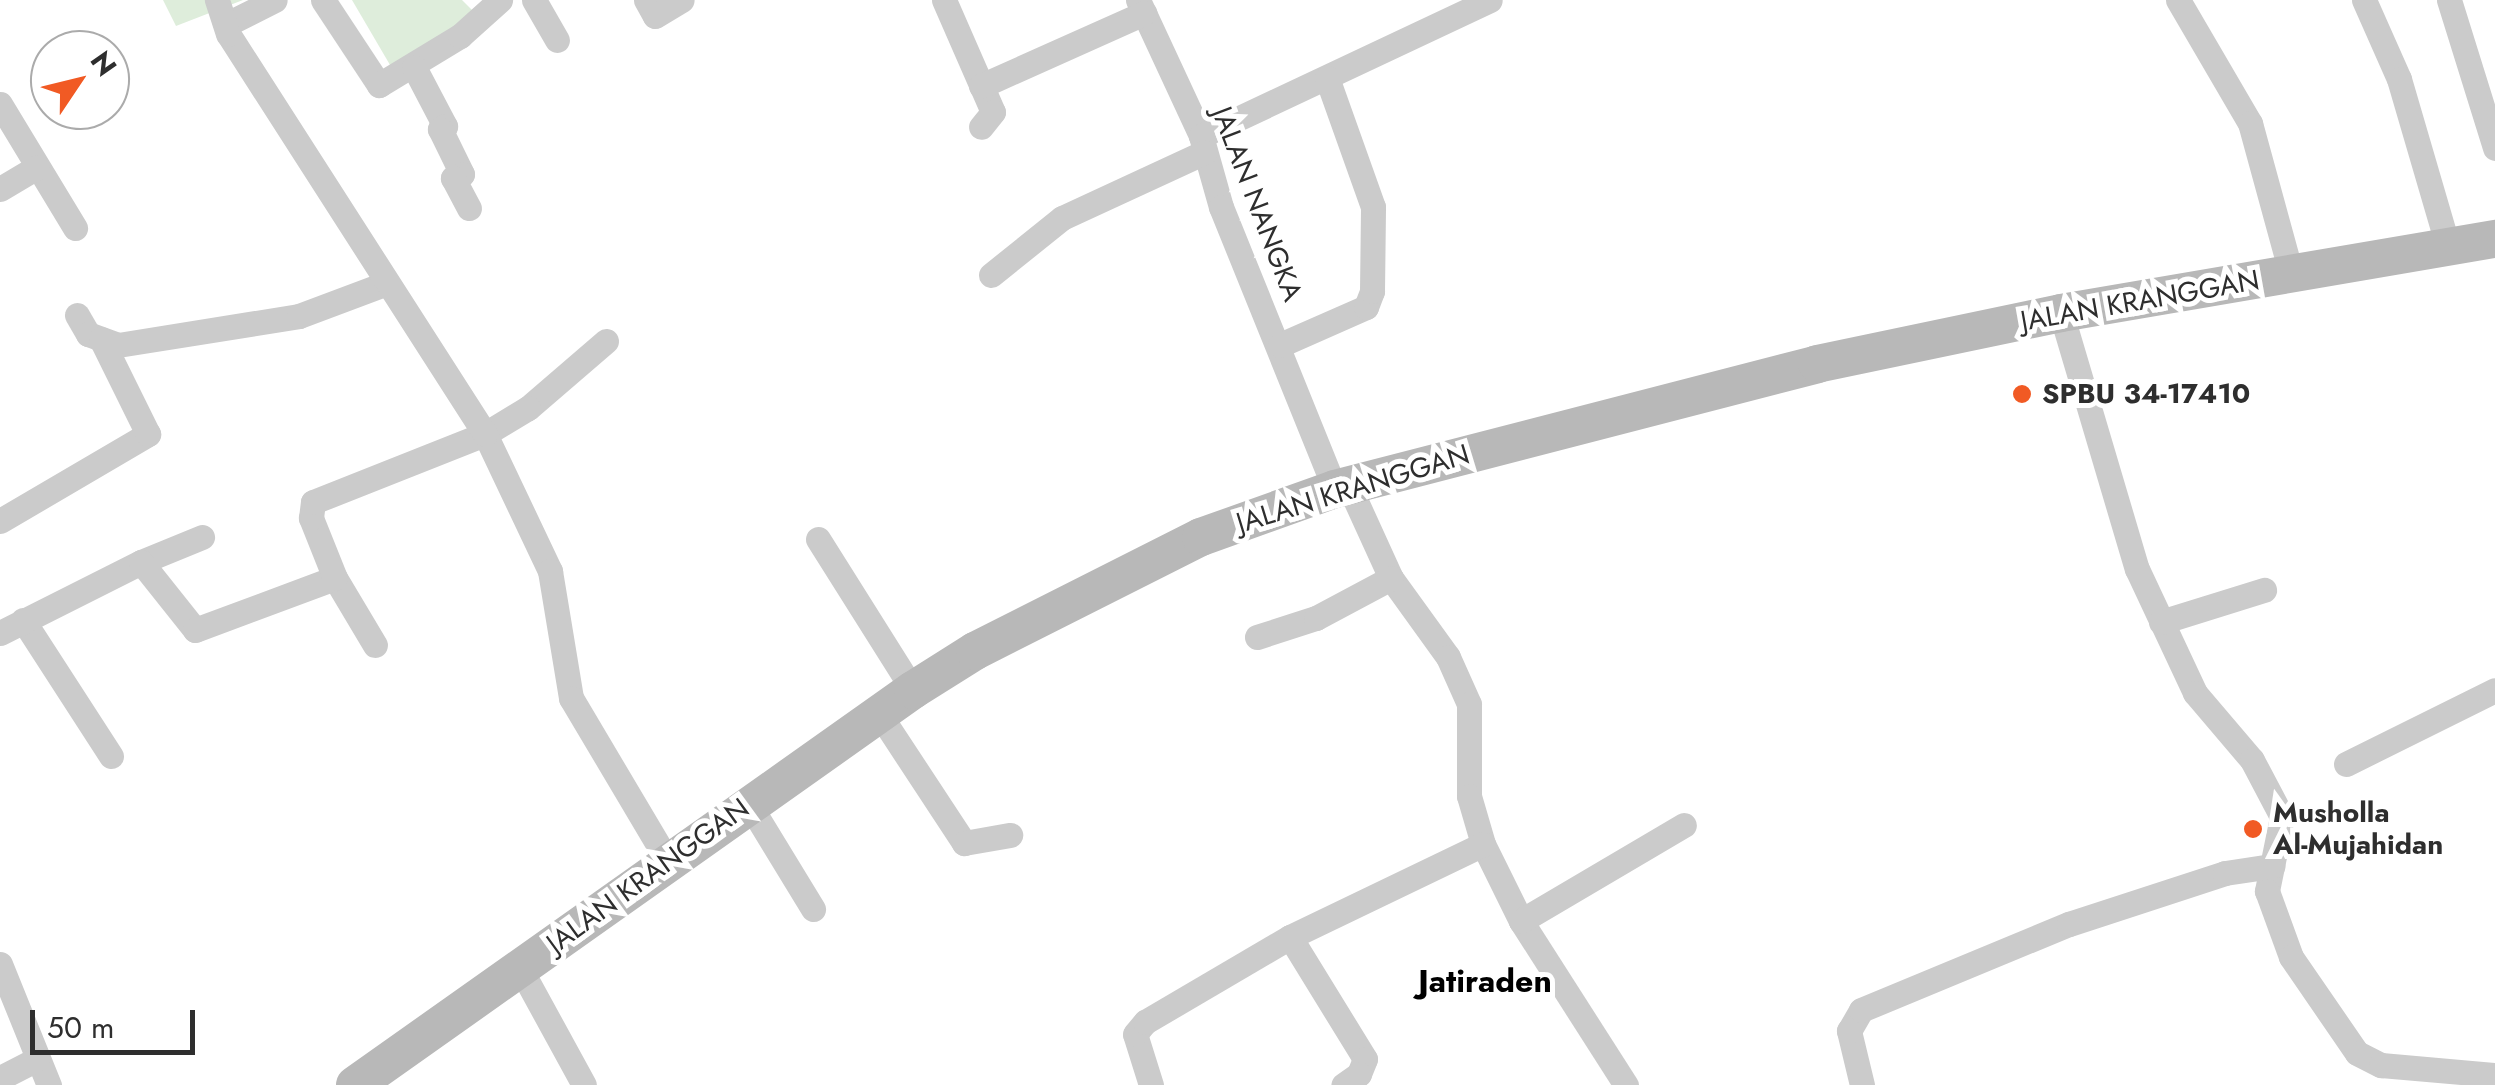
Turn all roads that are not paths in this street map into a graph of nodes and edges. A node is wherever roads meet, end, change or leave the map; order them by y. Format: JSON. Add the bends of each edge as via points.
{"nodes":[{"id":1,"x":276,"y":0,"type":"edge"},
{"id":2,"x":323,"y":0,"type":"edge"},
{"id":3,"x":500,"y":0,"type":"edge"},
{"id":4,"x":534,"y":0,"type":"edge"},
{"id":5,"x":646,"y":0,"type":"edge"},
{"id":6,"x":682,"y":0,"type":"edge"},
{"id":7,"x":944,"y":0,"type":"edge"},
{"id":8,"x":2178,"y":0,"type":"edge"},
{"id":9,"x":2364,"y":0,"type":"edge"},
{"id":10,"x":2449,"y":0,"type":"edge"},
{"id":11,"x":1483,"y":1,"type":"edge"},
{"id":12,"x":1141,"y":7,"type":"edge"},
{"id":13,"x":223,"y":11,"type":"edge"},
{"id":14,"x":557,"y":40,"type":"dead end"},
{"id":15,"x":414,"y":67,"type":"junction"},
{"id":16,"x":1328,"y":78,"type":"junction"},
{"id":17,"x":982,"y":86,"type":"junction"},
{"id":18,"x":0,"y":104,"type":"edge"},
{"id":19,"x":981,"y":127,"type":"dead end"},
{"id":20,"x":1203,"y":144,"type":"junction"},
{"id":21,"x":2495,"y":148,"type":"edge"},
{"id":22,"x":37,"y":167,"type":"junction"},
{"id":23,"x":0,"y":188,"type":"edge"},
{"id":24,"x":469,"y":208,"type":"dead end"},
{"id":25,"x":75,"y":228,"type":"dead end"},
{"id":26,"x":2495,"y":239,"type":"edge"},
{"id":27,"x":2448,"y":247,"type":"junction"},
{"id":28,"x":2291,"y":273,"type":"junction"},
{"id":29,"x":991,"y":275,"type":"dead end"},
{"id":30,"x":387,"y":282,"type":"junction"},
{"id":31,"x":2061,"y":313,"type":"junction"},
{"id":32,"x":77,"y":315,"type":"dead end"},
{"id":33,"x":101,"y":339,"type":"junction"},
{"id":34,"x":606,"y":340,"type":"dead end"},
{"id":35,"x":1280,"y":345,"type":"junction"},
{"id":36,"x":485,"y":434,"type":"junction"},
{"id":37,"x":1342,"y":487,"type":"junction"},
{"id":38,"x":0,"y":521,"type":"edge"},
{"id":39,"x":202,"y":537,"type":"dead end"},
{"id":40,"x":818,"y":539,"type":"dead end"},
{"id":41,"x":141,"y":562,"type":"junction"},
{"id":42,"x":334,"y":578,"type":"junction"},
{"id":43,"x":1391,"y":578,"type":"junction"},
{"id":44,"x":2264,"y":590,"type":"dead end"},
{"id":45,"x":23,"y":620,"type":"junction"},
{"id":46,"x":2161,"y":622,"type":"junction"},
{"id":47,"x":0,"y":633,"type":"edge"},
{"id":48,"x":1257,"y":637,"type":"dead end"},
{"id":49,"x":375,"y":645,"type":"dead end"},
{"id":50,"x":913,"y":690,"type":"junction"},
{"id":51,"x":2495,"y":690,"type":"edge"},
{"id":52,"x":878,"y":712,"type":"junction"},
{"id":53,"x":111,"y":756,"type":"dead end"},
{"id":54,"x":2346,"y":764,"type":"dead end"},
{"id":55,"x":750,"y":804,"type":"junction"},
{"id":56,"x":1684,"y":825,"type":"dead end"},
{"id":57,"x":1010,"y":835,"type":"dead end"},
{"id":58,"x":1483,"y":844,"type":"junction"},
{"id":59,"x":669,"y":863,"type":"junction"},
{"id":60,"x":2272,"y":866,"type":"junction"},
{"id":61,"x":813,"y":909,"type":"dead end"},
{"id":62,"x":1521,"y":922,"type":"junction"},
{"id":63,"x":1290,"y":937,"type":"junction"},
{"id":64,"x":0,"y":964,"type":"edge"},
{"id":65,"x":520,"y":968,"type":"junction"},
{"id":66,"x":38,"y":1058,"type":"junction"},
{"id":67,"x":2495,"y":1075,"type":"edge"},
{"id":68,"x":0,"y":1078,"type":"edge"},
{"id":69,"x":49,"y":1085,"type":"edge"},
{"id":70,"x":354,"y":1085,"type":"edge"},
{"id":71,"x":584,"y":1085,"type":"edge"},
{"id":72,"x":1151,"y":1085,"type":"edge"},
{"id":73,"x":1343,"y":1085,"type":"edge"},
{"id":74,"x":1626,"y":1085,"type":"edge"},
{"id":75,"x":1862,"y":1085,"type":"edge"}],
"edges":[{"from":1,"to":13,"type":"street"},
{"from":2,"to":15,"type":"street","via":[[378,85]]},
{"from":3,"to":15,"type":"street"},
{"from":4,"to":14,"type":"street"},
{"from":5,"to":6,"type":"street","via":[[655,16]]},
{"from":7,"to":17,"type":"street"},
{"from":8,"to":28,"type":"street","via":[[2250,123]]},
{"from":9,"to":27,"type":"street","via":[[2398,79]]},
{"from":10,"to":21,"type":"street"},
{"from":11,"to":16,"type":"street"},
{"from":12,"to":17,"type":"street"},
{"from":12,"to":20,"type":"street","name":"JALAN NANGKA"},
{"from":13,"to":30,"type":"street","via":[[228,34]]},
{"from":15,"to":24,"type":"street","via":[[445,126],[462,174],[453,178]]},
{"from":16,"to":20,"type":"street"},
{"from":16,"to":35,"type":"street","via":[[1372,207],[1372,291],[1366,307]]},
{"from":17,"to":19,"type":"street","via":[[993,112]]},
{"from":18,"to":22,"type":"street"},
{"from":20,"to":29,"type":"street","via":[[1062,218]]},
{"from":20,"to":35,"type":"street","name":"JALAN NANGKA","via":[[1221,207]]},
{"from":22,"to":23,"type":"street"},
{"from":22,"to":25,"type":"street"},
{"from":26,"to":27,"type":"main road","name":"JALAN KRANGGAN"},
{"from":27,"to":28,"type":"main road","name":"JALAN KRANGGAN"},
{"from":28,"to":31,"type":"main road","name":"JALAN KRANGGAN"},
{"from":30,"to":33,"type":"street","via":[[299,316],[118,345]]},
{"from":30,"to":36,"type":"street"},
{"from":31,"to":37,"type":"main road","name":"JALAN KRANGGAN","via":[[1601,416]]},
{"from":31,"to":46,"type":"street","via":[[2137,569]]},
{"from":32,"to":33,"type":"street","via":[[88,334]]},
{"from":33,"to":38,"type":"street","via":[[148,434]]},
{"from":34,"to":36,"type":"street","via":[[528,408]]},
{"from":35,"to":37,"type":"street","name":"JALAN NANGKA"},
{"from":36,"to":42,"type":"street","via":[[313,502],[311,518]]},
{"from":36,"to":59,"type":"street","via":[[550,571],[571,698]]},
{"from":37,"to":43,"type":"street","name":"JALAN NANGKA"},
{"from":37,"to":50,"type":"main road","name":"JALAN KRANGGAN","via":[[1201,537],[974,651]]},
{"from":39,"to":41,"type":"street"},
{"from":40,"to":50,"type":"street"},
{"from":41,"to":42,"type":"street","via":[[195,630]]},
{"from":41,"to":45,"type":"street"},
{"from":42,"to":49,"type":"street"},
{"from":43,"to":48,"type":"street","via":[[1316,618]]},
{"from":43,"to":58,"type":"street","name":"JALAN NANGKA","via":[[1448,657],[1469,704],[1469,796]]},
{"from":44,"to":46,"type":"street"},
{"from":45,"to":47,"type":"street"},
{"from":45,"to":53,"type":"street"},
{"from":46,"to":60,"type":"street","via":[[2195,693],[2274,796],[2284,830]]},
{"from":50,"to":52,"type":"main road","name":"JALAN KRANGGAN"},
{"from":51,"to":54,"type":"street"},
{"from":52,"to":55,"type":"main road","name":"JALAN KRANGGAN"},
{"from":52,"to":57,"type":"street","via":[[964,843]]},
{"from":55,"to":59,"type":"main road","name":"JALAN KRANGGAN"},
{"from":55,"to":61,"type":"street"},
{"from":56,"to":62,"type":"street"},
{"from":58,"to":62,"type":"street","name":"JALAN NANGKA"},
{"from":58,"to":63,"type":"street"},
{"from":59,"to":65,"type":"main road","name":"JALAN KRANGGAN"},
{"from":60,"to":67,"type":"street","via":[[2267,891],[2291,957],[2357,1052],[2381,1065]]},
{"from":60,"to":75,"type":"street","via":[[2225,873],[2069,924],[1861,1010],[1849,1031]]},
{"from":62,"to":74,"type":"street","name":"JALAN NANGKA"},
{"from":63,"to":72,"type":"street","via":[[1145,1022],[1135,1034]]},
{"from":63,"to":73,"type":"street","via":[[1365,1058],[1359,1074]]},
{"from":64,"to":66,"type":"street"},
{"from":65,"to":70,"type":"main road","name":"JALAN KRANGGAN"},
{"from":65,"to":71,"type":"street"},
{"from":66,"to":68,"type":"street"},
{"from":66,"to":69,"type":"street"}]}
